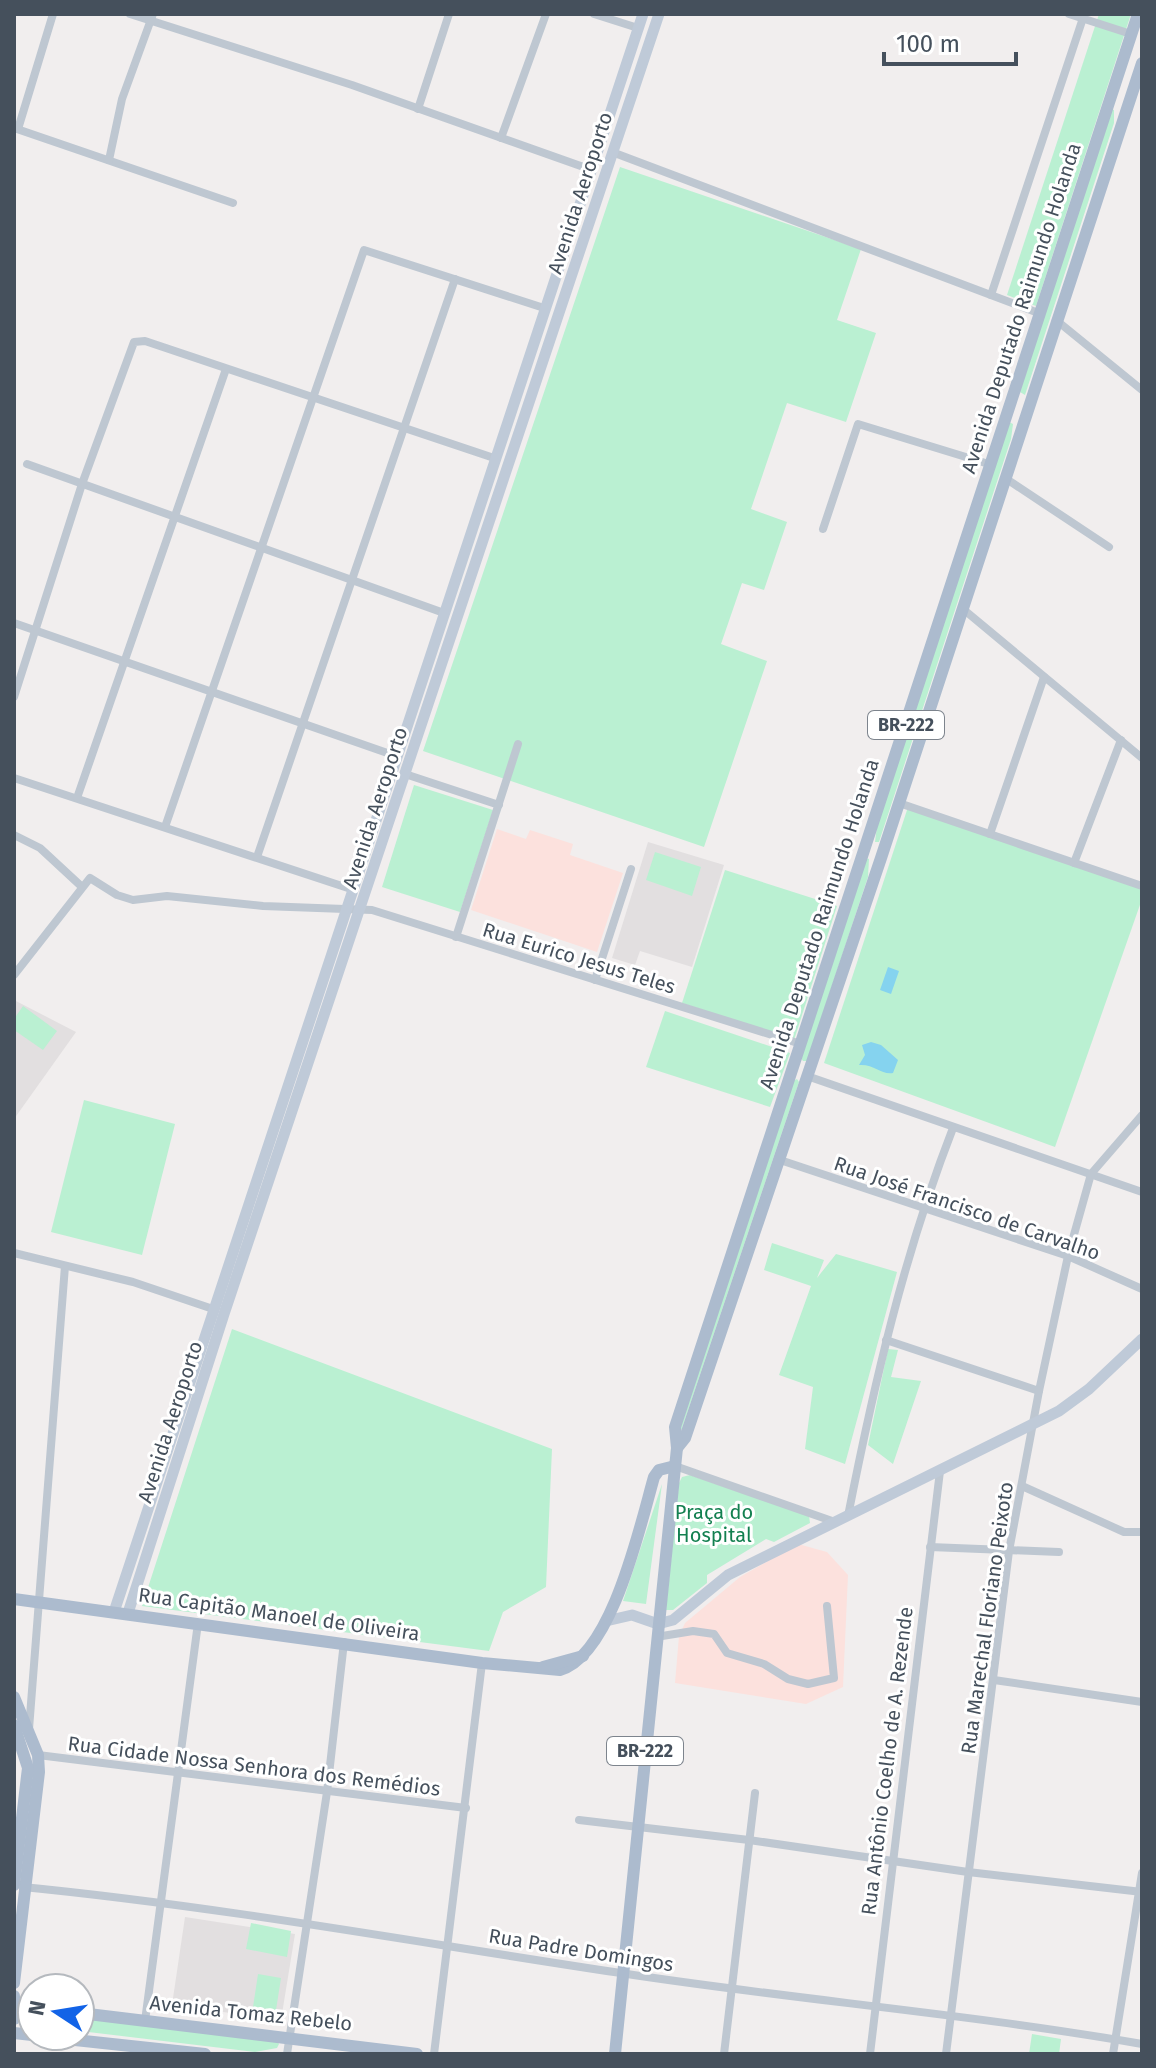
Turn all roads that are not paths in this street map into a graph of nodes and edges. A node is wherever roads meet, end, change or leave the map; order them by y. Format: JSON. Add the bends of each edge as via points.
{"nodes":[{"id":1,"x":53,"y":14,"type":"edge"},
{"id":2,"x":130,"y":14,"type":"edge"},
{"id":3,"x":449,"y":14,"type":"edge"},
{"id":4,"x":546,"y":14,"type":"edge"},
{"id":5,"x":594,"y":14,"type":"edge"},
{"id":6,"x":643,"y":14,"type":"edge"},
{"id":7,"x":659,"y":14,"type":"edge"},
{"id":8,"x":1069,"y":14,"type":"edge"},
{"id":9,"x":1138,"y":14,"type":"edge"},
{"id":10,"x":152,"y":18,"type":"edge"},
{"id":11,"x":1083,"y":18,"type":"junction"},
{"id":12,"x":638,"y":28,"type":"junction"},
{"id":13,"x":1131,"y":34,"type":"junction"},
{"id":14,"x":1142,"y":63,"type":"edge"},
{"id":15,"x":1110,"y":99,"type":"junction"},
{"id":16,"x":1128,"y":105,"type":"junction"},
{"id":17,"x":418,"y":109,"type":"junction"},
{"id":18,"x":16,"y":128,"type":"edge"},
{"id":19,"x":501,"y":138,"type":"junction"},
{"id":20,"x":612,"y":152,"type":"junction"},
{"id":21,"x":109,"y":160,"type":"junction"},
{"id":22,"x":592,"y":170,"type":"junction"},
{"id":23,"x":233,"y":203,"type":"dead end"},
{"id":24,"x":455,"y":279,"type":"junction"},
{"id":25,"x":991,"y":295,"type":"junction"},
{"id":26,"x":544,"y":308,"type":"junction"},
{"id":27,"x":1041,"y":314,"type":"junction"},
{"id":28,"x":1055,"y":319,"type":"junction"},
{"id":29,"x":226,"y":369,"type":"junction"},
{"id":30,"x":1142,"y":390,"type":"edge"},
{"id":31,"x":315,"y":398,"type":"junction"},
{"id":32,"x":1011,"y":407,"type":"junction"},
{"id":33,"x":1024,"y":413,"type":"junction"},
{"id":34,"x":402,"y":427,"type":"junction"},
{"id":35,"x":494,"y":458,"type":"junction"},
{"id":36,"x":27,"y":464,"type":"dead end"},
{"id":37,"x":992,"y":465,"type":"junction"},
{"id":38,"x":1004,"y":477,"type":"junction"},
{"id":39,"x":82,"y":484,"type":"junction"},
{"id":40,"x":176,"y":517,"type":"junction"},
{"id":41,"x":823,"y":529,"type":"dead end"},
{"id":42,"x":1109,"y":547,"type":"dead end"},
{"id":43,"x":263,"y":548,"type":"junction"},
{"id":44,"x":351,"y":580,"type":"junction"},
{"id":45,"x":963,"y":609,"type":"junction"},
{"id":46,"x":444,"y":613,"type":"junction"},
{"id":47,"x":14,"y":623,"type":"edge"},
{"id":48,"x":37,"y":631,"type":"junction"},
{"id":49,"x":124,"y":661,"type":"junction"},
{"id":50,"x":1044,"y":677,"type":"junction"},
{"id":51,"x":214,"y":692,"type":"junction"},
{"id":52,"x":14,"y":697,"type":"edge"},
{"id":53,"x":302,"y":723,"type":"junction"},
{"id":54,"x":1121,"y":740,"type":"junction"},
{"id":55,"x":518,"y":744,"type":"dead end"},
{"id":56,"x":396,"y":756,"type":"junction"},
{"id":57,"x":1142,"y":758,"type":"edge"},
{"id":58,"x":405,"y":774,"type":"junction"},
{"id":59,"x":14,"y":778,"type":"edge"},
{"id":60,"x":77,"y":798,"type":"junction"},
{"id":61,"x":899,"y":803,"type":"junction"},
{"id":62,"x":499,"y":805,"type":"junction"},
{"id":63,"x":165,"y":827,"type":"junction"},
{"id":64,"x":990,"y":834,"type":"junction"},
{"id":65,"x":14,"y":835,"type":"edge"},
{"id":66,"x":865,"y":851,"type":"junction"},
{"id":67,"x":257,"y":857,"type":"junction"},
{"id":68,"x":881,"y":858,"type":"junction"},
{"id":69,"x":1074,"y":863,"type":"junction"},
{"id":70,"x":631,"y":869,"type":"dead end"},
{"id":71,"x":81,"y":886,"type":"junction"},
{"id":72,"x":1142,"y":886,"type":"edge"},
{"id":73,"x":351,"y":889,"type":"junction"},
{"id":74,"x":346,"y":907,"type":"junction"},
{"id":75,"x":361,"y":908,"type":"junction"},
{"id":76,"x":456,"y":937,"type":"junction"},
{"id":77,"x":14,"y":975,"type":"edge"},
{"id":78,"x":595,"y":980,"type":"junction"},
{"id":79,"x":801,"y":1044,"type":"junction"},
{"id":80,"x":807,"y":1076,"type":"junction"},
{"id":81,"x":1142,"y":1115,"type":"edge"},
{"id":82,"x":953,"y":1128,"type":"junction"},
{"id":83,"x":780,"y":1160,"type":"junction"},
{"id":84,"x":1091,"y":1174,"type":"junction"},
{"id":85,"x":1142,"y":1192,"type":"edge"},
{"id":86,"x":922,"y":1208,"type":"junction"},
{"id":87,"x":14,"y":1253,"type":"edge"},
{"id":88,"x":1068,"y":1256,"type":"junction"},
{"id":89,"x":65,"y":1266,"type":"junction"},
{"id":90,"x":1142,"y":1289,"type":"edge"},
{"id":91,"x":213,"y":1309,"type":"junction"},
{"id":92,"x":886,"y":1340,"type":"junction"},
{"id":93,"x":1140,"y":1345,"type":"edge"},
{"id":94,"x":1039,"y":1391,"type":"junction"},
{"id":95,"x":1034,"y":1425,"type":"junction"},
{"id":96,"x":679,"y":1440,"type":"junction"},
{"id":97,"x":675,"y":1466,"type":"junction"},
{"id":98,"x":940,"y":1471,"type":"junction"},
{"id":99,"x":1022,"y":1486,"type":"junction"},
{"id":100,"x":848,"y":1516,"type":"junction"},
{"id":101,"x":835,"y":1522,"type":"junction"},
{"id":102,"x":1142,"y":1532,"type":"edge"},
{"id":103,"x":930,"y":1547,"type":"junction"},
{"id":104,"x":1009,"y":1551,"type":"junction"},
{"id":105,"x":1059,"y":1552,"type":"dead end"},
{"id":106,"x":615,"y":1597,"type":"junction"},
{"id":107,"x":14,"y":1599,"type":"edge"},
{"id":108,"x":41,"y":1601,"type":"junction"},
{"id":109,"x":827,"y":1606,"type":"dead end"},
{"id":110,"x":121,"y":1612,"type":"junction"},
{"id":111,"x":632,"y":1615,"type":"junction"},
{"id":112,"x":606,"y":1621,"type":"junction"},
{"id":113,"x":198,"y":1623,"type":"junction"},
{"id":114,"x":657,"y":1630,"type":"junction"},
{"id":115,"x":344,"y":1642,"type":"junction"},
{"id":116,"x":482,"y":1663,"type":"junction"},
{"id":117,"x":994,"y":1680,"type":"junction"},
{"id":118,"x":14,"y":1697,"type":"edge"},
{"id":119,"x":1142,"y":1702,"type":"edge"},
{"id":120,"x":21,"y":1730,"type":"edge"},
{"id":121,"x":19,"y":1751,"type":"edge"},
{"id":122,"x":38,"y":1755,"type":"junction"},
{"id":123,"x":178,"y":1771,"type":"junction"},
{"id":124,"x":32,"y":1788,"type":"junction"},
{"id":125,"x":327,"y":1792,"type":"junction"},
{"id":126,"x":755,"y":1793,"type":"dead end"},
{"id":127,"x":466,"y":1808,"type":"junction"},
{"id":128,"x":579,"y":1820,"type":"dead end"},
{"id":129,"x":638,"y":1825,"type":"junction"},
{"id":130,"x":749,"y":1840,"type":"junction"},
{"id":131,"x":892,"y":1861,"type":"junction"},
{"id":132,"x":968,"y":1872,"type":"junction"},
{"id":133,"x":1142,"y":1873,"type":"edge"},
{"id":134,"x":18,"y":1886,"type":"edge"},
{"id":135,"x":1140,"y":1892,"type":"edge"},
{"id":136,"x":160,"y":1904,"type":"junction"},
{"id":137,"x":308,"y":1926,"type":"junction"},
{"id":138,"x":448,"y":1944,"type":"junction"},
{"id":139,"x":624,"y":1974,"type":"junction"},
{"id":140,"x":14,"y":1983,"type":"edge"},
{"id":141,"x":731,"y":1989,"type":"junction"},
{"id":142,"x":14,"y":1996,"type":"edge"},
{"id":143,"x":14,"y":2005,"type":"edge"},
{"id":144,"x":874,"y":2005,"type":"junction"},
{"id":145,"x":96,"y":2015,"type":"edge"},
{"id":146,"x":949,"y":2015,"type":"junction"},
{"id":147,"x":14,"y":2019,"type":"edge"},
{"id":148,"x":145,"y":2021,"type":"junction"},
{"id":149,"x":289,"y":2038,"type":"junction"},
{"id":150,"x":1115,"y":2039,"type":"junction"},
{"id":151,"x":1142,"y":2044,"type":"edge"},
{"id":152,"x":96,"y":2045,"type":"edge"},
{"id":153,"x":141,"y":2051,"type":"edge"},
{"id":154,"x":205,"y":2054,"type":"edge"},
{"id":155,"x":287,"y":2054,"type":"edge"},
{"id":156,"x":417,"y":2054,"type":"edge"},
{"id":157,"x":434,"y":2054,"type":"edge"},
{"id":158,"x":615,"y":2054,"type":"edge"},
{"id":159,"x":724,"y":2054,"type":"edge"},
{"id":160,"x":870,"y":2054,"type":"edge"},
{"id":161,"x":946,"y":2054,"type":"edge"},
{"id":162,"x":1113,"y":2054,"type":"edge"}],
"edges":[{"from":1,"to":18,"type":"street"},
{"from":2,"to":10,"type":"street"},
{"from":3,"to":17,"type":"street"},
{"from":4,"to":19,"type":"street"},
{"from":5,"to":12,"type":"street"},
{"from":6,"to":12,"type":"street","name":"Avenida Aeroporto"},
{"from":7,"to":20,"type":"street","name":"Avenida Aeroporto"},
{"from":8,"to":11,"type":"street"},
{"from":9,"to":13,"type":"main road","name":"Avenida Deputado Raimundo Holanda","number":"BR-222"},
{"from":10,"to":17,"type":"street"},
{"from":10,"to":21,"type":"street","via":[[122,99]]},
{"from":11,"to":13,"type":"street"},
{"from":11,"to":25,"type":"street"},
{"from":12,"to":22,"type":"street","name":"Avenida Aeroporto"},
{"from":13,"to":15,"type":"main road","name":"Avenida Deputado Raimundo Holanda","number":"BR-222"},
{"from":14,"to":16,"type":"main road","name":"Avenida Deputado Raimundo Holanda","number":"BR-222"},
{"from":15,"to":16,"type":"main road"},
{"from":15,"to":27,"type":"main road","name":"Avenida Deputado Raimundo Holanda","number":"BR-222"},
{"from":16,"to":28,"type":"main road","name":"Avenida Deputado Raimundo Holanda","number":"BR-222"},
{"from":17,"to":19,"type":"street"},
{"from":18,"to":21,"type":"street"},
{"from":19,"to":22,"type":"street"},
{"from":20,"to":25,"type":"street"},
{"from":20,"to":58,"type":"street","name":"Avenida Aeroporto"},
{"from":21,"to":23,"type":"street"},
{"from":22,"to":26,"type":"street","name":"Avenida Aeroporto"},
{"from":24,"to":26,"type":"street"},
{"from":24,"to":31,"type":"street","via":[[364,250]]},
{"from":24,"to":34,"type":"street"},
{"from":25,"to":27,"type":"street"},
{"from":26,"to":35,"type":"street","name":"Avenida Aeroporto"},
{"from":27,"to":32,"type":"main road","name":"Avenida Deputado Raimundo Holanda","number":"BR-222"},
{"from":28,"to":30,"type":"street"},
{"from":28,"to":33,"type":"main road","name":"Avenida Deputado Raimundo Holanda","number":"BR-222"},
{"from":29,"to":31,"type":"street"},
{"from":29,"to":39,"type":"street","via":[[145,341],[134,342]]},
{"from":29,"to":40,"type":"street"},
{"from":31,"to":34,"type":"street"},
{"from":31,"to":43,"type":"street"},
{"from":32,"to":33,"type":"main road"},
{"from":32,"to":37,"type":"main road","name":"Avenida Deputado Raimundo Holanda","number":"BR-222"},
{"from":33,"to":38,"type":"main road","name":"Avenida Deputado Raimundo Holanda","number":"BR-222"},
{"from":34,"to":35,"type":"street"},
{"from":34,"to":44,"type":"street"},
{"from":35,"to":46,"type":"street","name":"Avenida Aeroporto"},
{"from":36,"to":39,"type":"street"},
{"from":37,"to":41,"type":"street","via":[[858,424]]},
{"from":37,"to":66,"type":"main road","name":"Avenida Deputado Raimundo Holanda","number":"BR-222"},
{"from":38,"to":42,"type":"street"},
{"from":38,"to":45,"type":"main road","name":"Avenida Deputado Raimundo Holanda","number":"BR-222"},
{"from":39,"to":40,"type":"street"},
{"from":39,"to":48,"type":"street"},
{"from":40,"to":43,"type":"street"},
{"from":40,"to":49,"type":"street"},
{"from":43,"to":44,"type":"street"},
{"from":43,"to":51,"type":"street"},
{"from":44,"to":46,"type":"street"},
{"from":44,"to":53,"type":"street"},
{"from":45,"to":50,"type":"street"},
{"from":45,"to":61,"type":"main road","name":"Avenida Deputado Raimundo Holanda","number":"BR-222"},
{"from":46,"to":56,"type":"street","name":"Avenida Aeroporto"},
{"from":47,"to":48,"type":"street"},
{"from":48,"to":49,"type":"street"},
{"from":48,"to":52,"type":"street"},
{"from":49,"to":51,"type":"street"},
{"from":49,"to":60,"type":"street"},
{"from":50,"to":54,"type":"street"},
{"from":50,"to":64,"type":"street"},
{"from":51,"to":53,"type":"street"},
{"from":51,"to":63,"type":"street"},
{"from":53,"to":56,"type":"street"},
{"from":53,"to":67,"type":"street"},
{"from":54,"to":57,"type":"street"},
{"from":54,"to":69,"type":"street"},
{"from":55,"to":62,"type":"street"},
{"from":56,"to":73,"type":"street","name":"Avenida Aeroporto"},
{"from":58,"to":62,"type":"street"},
{"from":58,"to":75,"type":"street","name":"Avenida Aeroporto"},
{"from":59,"to":60,"type":"street"},
{"from":60,"to":63,"type":"street"},
{"from":61,"to":64,"type":"street"},
{"from":61,"to":68,"type":"main road","name":"Avenida Deputado Raimundo Holanda","number":"BR-222"},
{"from":62,"to":76,"type":"street"},
{"from":63,"to":67,"type":"street"},
{"from":64,"to":69,"type":"street"},
{"from":65,"to":71,"type":"street","via":[[40,848]]},
{"from":66,"to":68,"type":"main road"},
{"from":66,"to":79,"type":"main road","name":"Avenida Deputado Raimundo Holanda","number":"BR-222"},
{"from":67,"to":73,"type":"street"},
{"from":68,"to":80,"type":"main road","name":"Avenida Deputado Raimundo Holanda","number":"BR-222"},
{"from":69,"to":72,"type":"street"},
{"from":70,"to":78,"type":"street"},
{"from":71,"to":74,"type":"street","name":"Rua Eurico Jesus Teles","via":[[90,878],[133,900],[167,896],[263,906]]},
{"from":71,"to":77,"type":"street"},
{"from":73,"to":74,"type":"street","name":"Avenida Aeroporto"},
{"from":74,"to":75,"type":"street","name":"Rua Eurico Jesus Teles"},
{"from":74,"to":91,"type":"street","name":"Avenida Aeroporto"},
{"from":75,"to":76,"type":"street","name":"Rua Eurico Jesus Teles"},
{"from":75,"to":110,"type":"street","name":"Avenida Aeroporto"},
{"from":76,"to":78,"type":"street","name":"Rua Eurico Jesus Teles"},
{"from":78,"to":79,"type":"street","name":"Rua Eurico Jesus Teles"},
{"from":79,"to":96,"type":"main road","name":"Avenida Deputado Raimundo Holanda","number":"BR-222"},
{"from":80,"to":82,"type":"street"},
{"from":80,"to":83,"type":"main road","name":"Avenida Deputado Raimundo Holanda","number":"BR-222"},
{"from":81,"to":84,"type":"street","name":"Rua Marechal Floriano Peixoto"},
{"from":82,"to":84,"type":"street"},
{"from":82,"to":86,"type":"street"},
{"from":83,"to":86,"type":"street","name":"Rua José Francisco de Carvalho"},
{"from":83,"to":96,"type":"main road","name":"Avenida Deputado Raimundo Holanda","number":"BR-222"},
{"from":84,"to":85,"type":"street"},
{"from":84,"to":88,"type":"street","name":"Rua Marechal Floriano Peixoto"},
{"from":86,"to":88,"type":"street","name":"Rua José Francisco de Carvalho"},
{"from":86,"to":92,"type":"street"},
{"from":87,"to":89,"type":"street"},
{"from":88,"to":90,"type":"street","name":"Rua José Francisco de Carvalho"},
{"from":88,"to":94,"type":"street","name":"Rua Marechal Floriano Peixoto"},
{"from":89,"to":91,"type":"street"},
{"from":89,"to":108,"type":"street"},
{"from":91,"to":110,"type":"street","name":"Avenida Aeroporto"},
{"from":92,"to":94,"type":"street"},
{"from":92,"to":100,"type":"street"},
{"from":93,"to":95,"type":"street","via":[[1089,1389]]},
{"from":94,"to":95,"type":"street","name":"Rua Marechal Floriano Peixoto"},
{"from":95,"to":98,"type":"street"},
{"from":95,"to":99,"type":"street","name":"Rua Marechal Floriano Peixoto"},
{"from":96,"to":97,"type":"main road","number":"BR-222"},
{"from":97,"to":101,"type":"street"},
{"from":97,"to":106,"type":"main road","via":[[656,1473]]},
{"from":97,"to":114,"type":"main road","number":"BR-222"},
{"from":98,"to":100,"type":"street"},
{"from":98,"to":103,"type":"street","name":"Rua Antônio Coelho de A. Rezende"},
{"from":99,"to":102,"type":"street","via":[[1124,1532]]},
{"from":99,"to":104,"type":"street","name":"Rua Marechal Floriano Peixoto"},
{"from":100,"to":101,"type":"street"},
{"from":101,"to":114,"type":"street","via":[[728,1575]]},
{"from":103,"to":104,"type":"street"},
{"from":103,"to":131,"type":"street","name":"Rua Antônio Coelho de A. Rezende"},
{"from":104,"to":105,"type":"street"},
{"from":104,"to":117,"type":"street","name":"Rua Marechal Floriano Peixoto"},
{"from":106,"to":111,"type":"street"},
{"from":106,"to":112,"type":"main road"},
{"from":107,"to":108,"type":"main road","name":"Rua Capitão Manoel de Oliveira"},
{"from":108,"to":110,"type":"main road","name":"Rua Capitão Manoel de Oliveira"},
{"from":108,"to":120,"type":"street"},
{"from":109,"to":114,"type":"street","via":[[834,1678],[808,1684],[727,1653],[714,1634]]},
{"from":110,"to":113,"type":"main road","name":"Rua Capitão Manoel de Oliveira"},
{"from":111,"to":112,"type":"street"},
{"from":111,"to":114,"type":"street"},
{"from":112,"to":116,"type":"main road","name":"Rua Capitão Manoel de Oliveira","via":[[584,1656],[539,1668]]},
{"from":113,"to":115,"type":"main road","name":"Rua Capitão Manoel de Oliveira"},
{"from":113,"to":123,"type":"street"},
{"from":114,"to":129,"type":"main road","number":"BR-222"},
{"from":115,"to":116,"type":"main road","name":"Rua Capitão Manoel de Oliveira"},
{"from":115,"to":125,"type":"street"},
{"from":116,"to":127,"type":"street"},
{"from":117,"to":119,"type":"street"},
{"from":117,"to":132,"type":"street","name":"Rua Marechal Floriano Peixoto"},
{"from":118,"to":120,"type":"main road"},
{"from":120,"to":121,"type":"main road"},
{"from":120,"to":122,"type":"main road"},
{"from":121,"to":124,"type":"main road","via":[[28,1763]]},
{"from":122,"to":123,"type":"street","name":"Rua Cidade Nossa Senhora dos Remédios"},
{"from":122,"to":124,"type":"main road"},
{"from":123,"to":125,"type":"street","name":"Rua Cidade Nossa Senhora dos Remédios"},
{"from":123,"to":136,"type":"street"},
{"from":124,"to":134,"type":"main road"},
{"from":125,"to":127,"type":"street","name":"Rua Cidade Nossa Senhora dos Remédios"},
{"from":125,"to":137,"type":"street"},
{"from":126,"to":130,"type":"street"},
{"from":127,"to":138,"type":"street"},
{"from":128,"to":129,"type":"street"},
{"from":129,"to":130,"type":"street"},
{"from":129,"to":139,"type":"main road","number":"BR-222"},
{"from":130,"to":131,"type":"street"},
{"from":130,"to":141,"type":"street"},
{"from":131,"to":132,"type":"street"},
{"from":131,"to":144,"type":"street","name":"Rua Antônio Coelho de A. Rezende"},
{"from":132,"to":135,"type":"street"},
{"from":132,"to":146,"type":"street","name":"Rua Marechal Floriano Peixoto"},
{"from":133,"to":135,"type":"street"},
{"from":134,"to":136,"type":"street","name":"Rua Padre Domingos"},
{"from":134,"to":140,"type":"main road"},
{"from":135,"to":150,"type":"street"},
{"from":136,"to":137,"type":"street","name":"Rua Padre Domingos"},
{"from":136,"to":148,"type":"street"},
{"from":137,"to":138,"type":"street","name":"Rua Padre Domingos"},
{"from":137,"to":149,"type":"street"},
{"from":138,"to":139,"type":"street","name":"Rua Padre Domingos"},
{"from":138,"to":157,"type":"street"},
{"from":139,"to":141,"type":"street","name":"Rua Padre Domingos"},
{"from":139,"to":158,"type":"main road","number":"BR-222"},
{"from":141,"to":144,"type":"street","name":"Rua Padre Domingos"},
{"from":141,"to":159,"type":"street"},
{"from":142,"to":143,"type":"main road"},
{"from":143,"to":147,"type":"main road"},
{"from":144,"to":146,"type":"street","name":"Rua Padre Domingos"},
{"from":144,"to":160,"type":"street","name":"Rua Antônio Coelho de A. Rezende"},
{"from":145,"to":148,"type":"main road","name":"Avenida Tomaz Rebelo"},
{"from":146,"to":150,"type":"street","name":"Rua Padre Domingos"},
{"from":146,"to":161,"type":"street","name":"Rua Marechal Floriano Peixoto"},
{"from":148,"to":149,"type":"main road","name":"Avenida Tomaz Rebelo"},
{"from":149,"to":155,"type":"street"},
{"from":149,"to":156,"type":"main road","name":"Avenida Tomaz Rebelo"},
{"from":150,"to":151,"type":"street","name":"Rua Padre Domingos"},
{"from":150,"to":162,"type":"street"},
{"from":152,"to":153,"type":"main road"},
{"from":153,"to":154,"type":"main road"}]}
